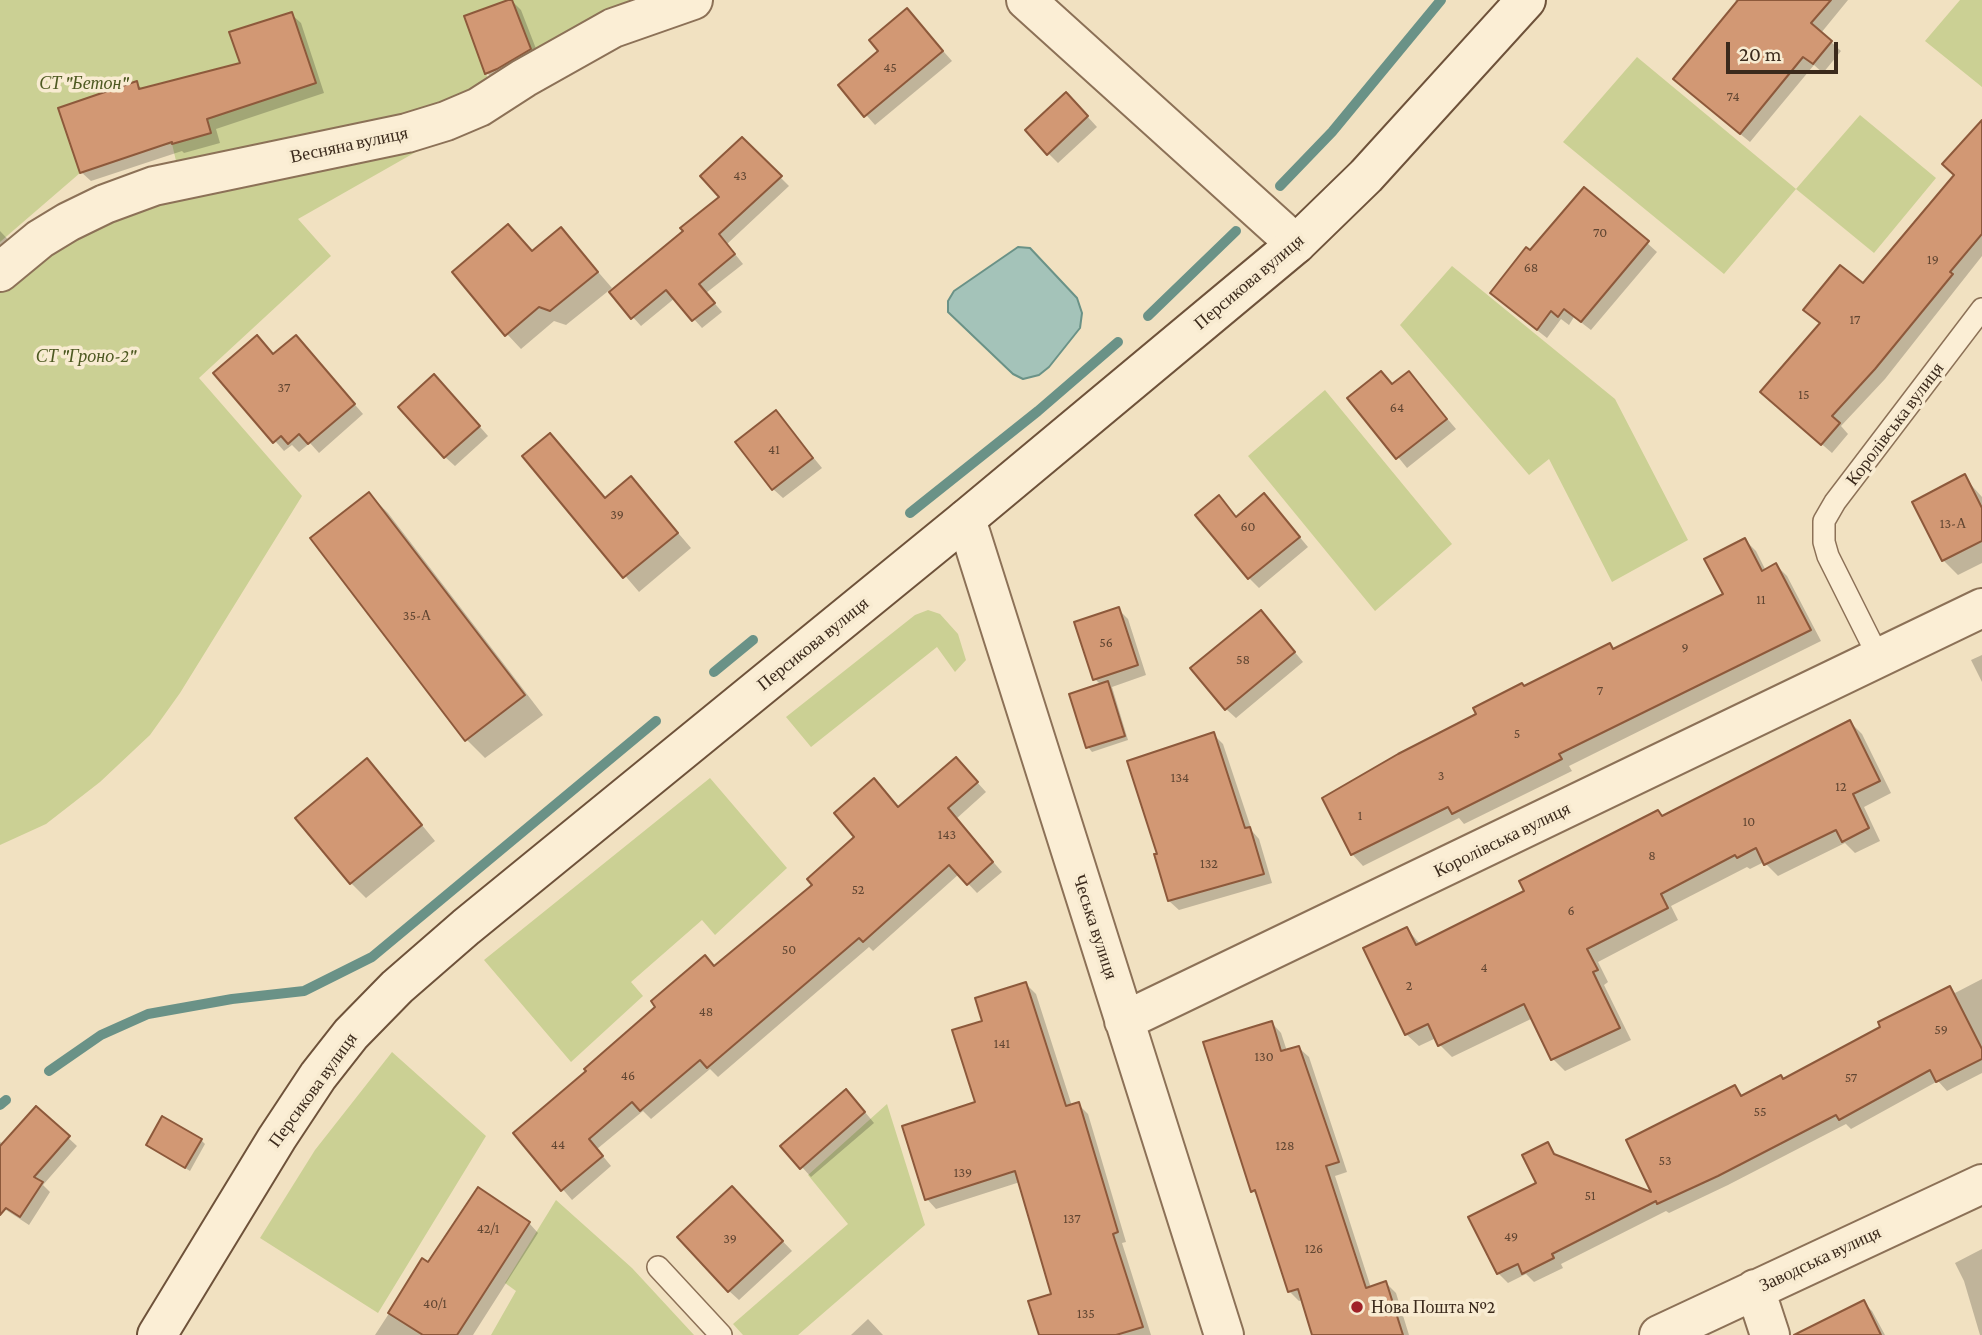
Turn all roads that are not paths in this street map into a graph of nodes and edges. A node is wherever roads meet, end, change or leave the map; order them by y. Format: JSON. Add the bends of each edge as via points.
{"nodes":[{"id":1,"x":693,"y":0,"type":"edge"},
{"id":2,"x":1026,"y":0,"type":"edge"},
{"id":3,"x":1526,"y":0,"type":"edge"},
{"id":4,"x":1296,"y":244,"type":"junction"},
{"id":5,"x":0,"y":272,"type":"edge"},
{"id":6,"x":1982,"y":309,"type":"edge"},
{"id":7,"x":966,"y":519,"type":"junction"},
{"id":8,"x":1982,"y":608,"type":"edge"},
{"id":9,"x":1879,"y":658,"type":"junction"},
{"id":10,"x":1124,"y":1021,"type":"junction"},
{"id":11,"x":1982,"y":1184,"type":"edge"},
{"id":12,"x":658,"y":1267,"type":"dead end"},
{"id":13,"x":1755,"y":1289,"type":"junction"},
{"id":14,"x":157,"y":1335,"type":"edge"},
{"id":15,"x":721,"y":1335,"type":"edge"},
{"id":16,"x":1224,"y":1335,"type":"edge"},
{"id":17,"x":1659,"y":1335,"type":"edge"},
{"id":18,"x":1770,"y":1335,"type":"edge"}],
"edges":[{"from":1,"to":5,"type":"street","name":"Весняна вулиця","via":[[613,28],[479,107],[446,121],[394,136],[190,177],[105,204],[40,239]]},
{"from":2,"to":4,"type":"street"},
{"from":3,"to":4,"type":"street","name":"Персикова вулиця","via":[[1366,176]]},
{"from":4,"to":7,"type":"street","name":"Персикова вулиця"},
{"from":6,"to":9,"type":"lane","name":"Королівська вулиця","via":[[1824,521],[1828,556]]},
{"from":7,"to":10,"type":"street","name":"Чеська вулиця"},
{"from":7,"to":14,"type":"street","name":"Персикова вулиця","via":[[397,987],[318,1076]]},
{"from":8,"to":9,"type":"street","name":"Королівська вулиця"},
{"from":9,"to":10,"type":"street","name":"Королівська вулиця"},
{"from":10,"to":16,"type":"street","name":"Чеська вулиця"},
{"from":11,"to":13,"type":"street","name":"Заводська вулиця"},
{"from":12,"to":15,"type":"lane"},
{"from":13,"to":17,"type":"street","name":"Заводська вулиця"},
{"from":13,"to":18,"type":"street"}]}
